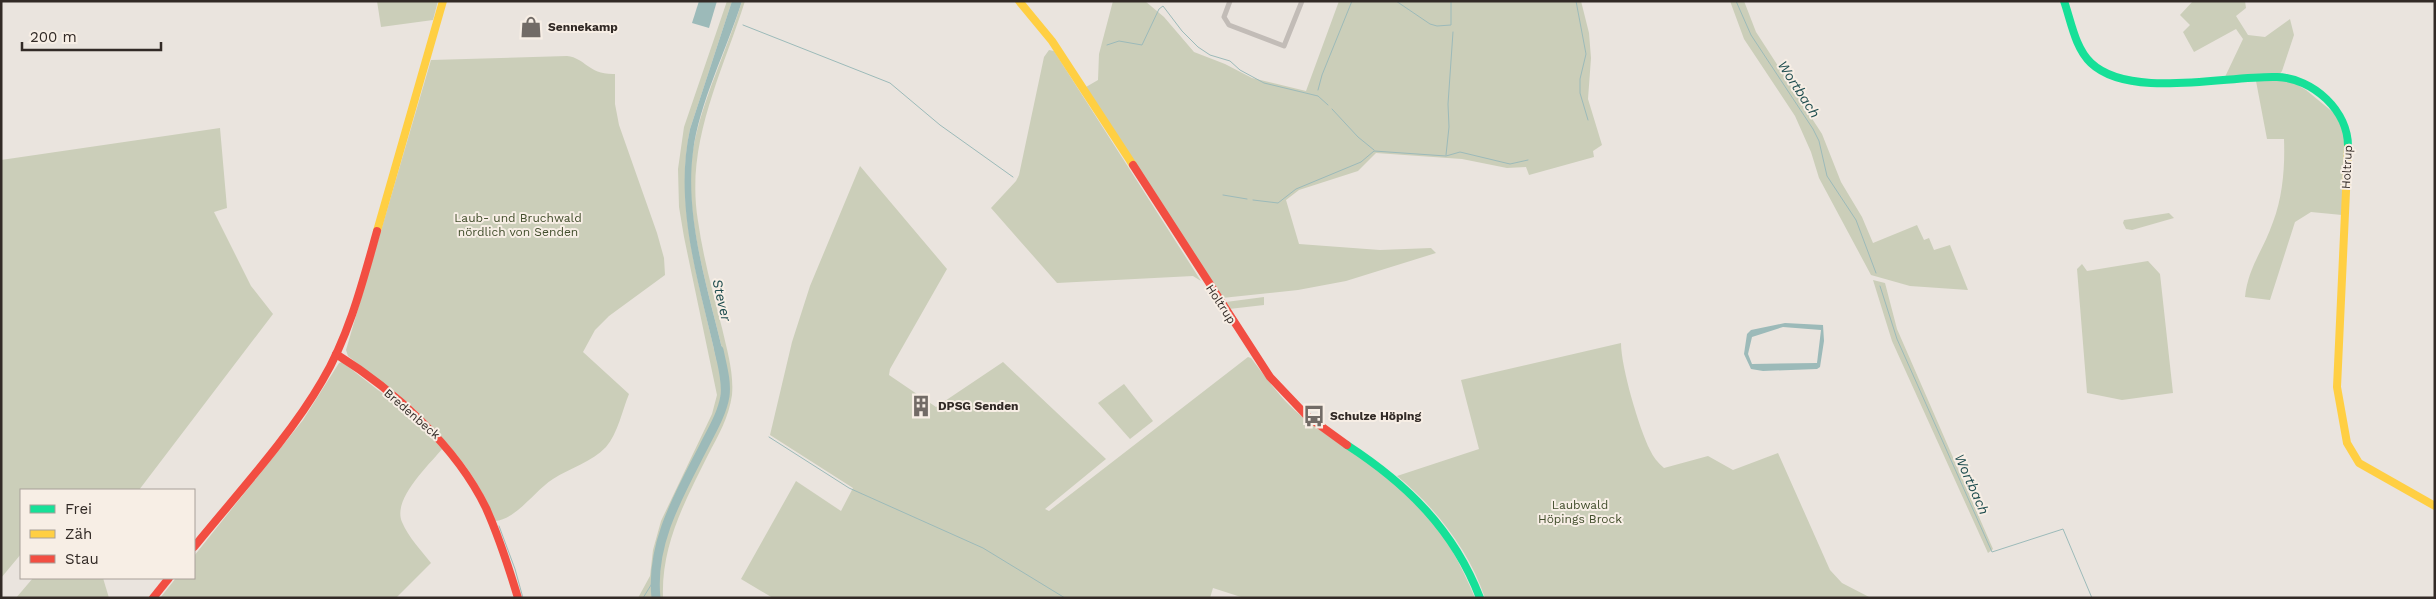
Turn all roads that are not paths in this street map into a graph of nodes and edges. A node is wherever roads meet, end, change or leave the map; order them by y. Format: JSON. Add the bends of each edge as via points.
{"nodes":[{"id":1,"x":443,"y":1,"type":"edge"},
{"id":2,"x":1019,"y":1,"type":"edge"},
{"id":3,"x":1230,"y":1,"type":"edge"},
{"id":4,"x":1302,"y":1,"type":"edge"},
{"id":5,"x":2064,"y":1,"type":"edge"},
{"id":6,"x":336,"y":354,"type":"junction"},
{"id":7,"x":2435,"y":506,"type":"edge"},
{"id":8,"x":195,"y":546,"type":"edge"},
{"id":9,"x":168,"y":579,"type":"edge"},
{"id":10,"x":153,"y":598,"type":"edge"},
{"id":11,"x":518,"y":598,"type":"edge"},
{"id":12,"x":1480,"y":598,"type":"edge"}],
"edges":[{"from":1,"to":6,"type":"main road","via":[[364,276]]},
{"from":2,"to":12,"type":"main road","name":"Holtrup","via":[[1052,41],[1270,377],[1306,415],[1375,463],[1418,498],[1452,542]]},
{"from":3,"to":4,"type":"street","via":[[1224,17],[1229,25],[1284,46]]},
{"from":5,"to":7,"type":"main road","name":"Holtrup","via":[[2086,56],[2094,66],[2108,74],[2181,84],[2291,78],[2308,86],[2342,117],[2348,137],[2337,387],[2347,443],[2359,463]]},
{"from":6,"to":8,"type":"main road","via":[[298,417]]},
{"from":6,"to":11,"type":"main road","name":"Bredenbeck","via":[[424,423],[456,457],[494,525]]},
{"from":9,"to":10,"type":"main road"}]}
